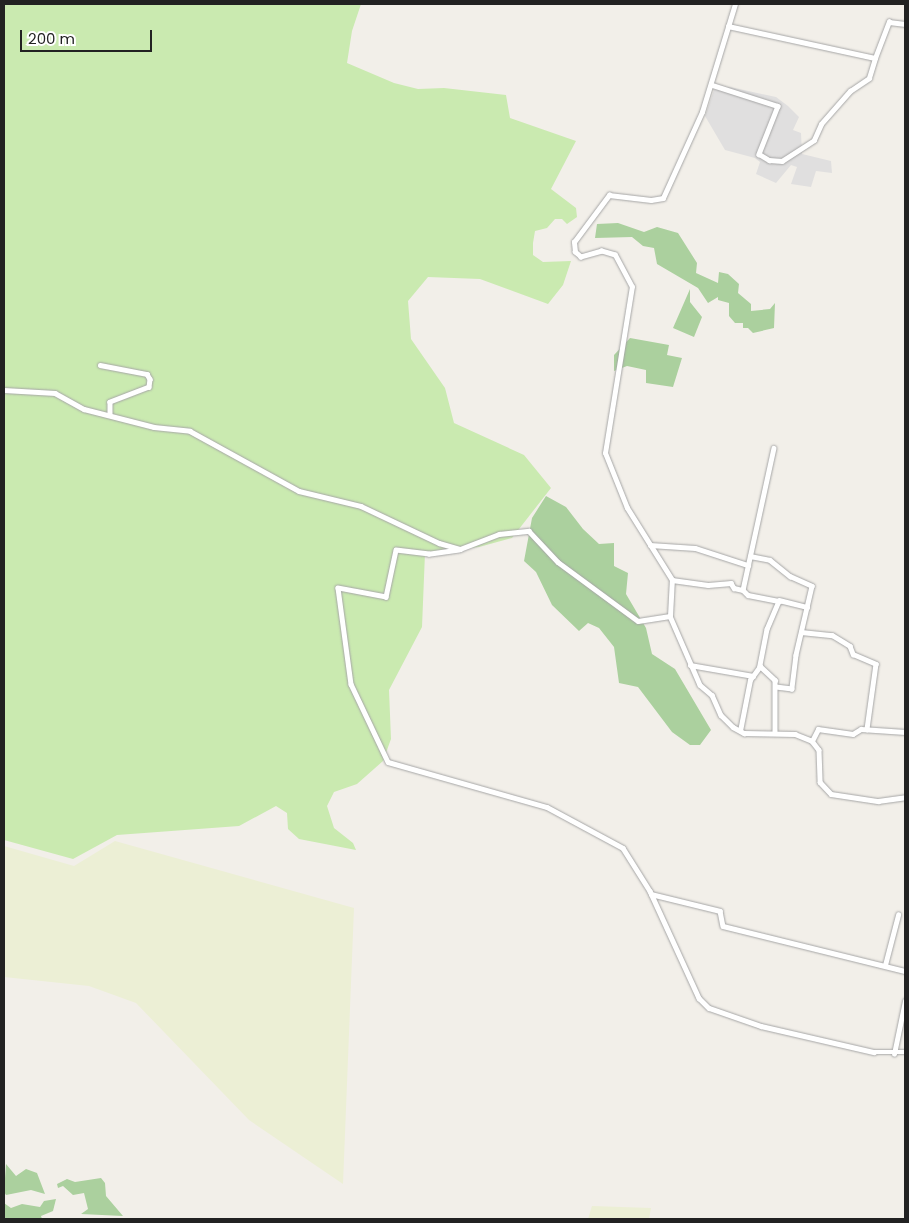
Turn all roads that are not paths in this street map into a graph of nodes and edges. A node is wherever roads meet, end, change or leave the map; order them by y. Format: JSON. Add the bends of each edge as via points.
{"nodes":[{"id":1,"x":735,"y":4,"type":"edge"},
{"id":2,"x":905,"y":24,"type":"edge"},
{"id":3,"x":728,"y":26,"type":"junction"},
{"id":4,"x":875,"y":58,"type":"junction"},
{"id":5,"x":712,"y":85,"type":"junction"},
{"id":6,"x":100,"y":366,"type":"dead end"},
{"id":7,"x":4,"y":390,"type":"edge"},
{"id":8,"x":110,"y":414,"type":"junction"},
{"id":9,"x":774,"y":448,"type":"dead end"},
{"id":10,"x":650,"y":545,"type":"junction"},
{"id":11,"x":460,"y":549,"type":"junction"},
{"id":12,"x":750,"y":556,"type":"junction"},
{"id":13,"x":748,"y":565,"type":"junction"},
{"id":14,"x":672,"y":580,"type":"junction"},
{"id":15,"x":743,"y":590,"type":"junction"},
{"id":16,"x":779,"y":600,"type":"junction"},
{"id":17,"x":807,"y":607,"type":"junction"},
{"id":18,"x":670,"y":616,"type":"junction"},
{"id":19,"x":801,"y":632,"type":"junction"},
{"id":20,"x":690,"y":665,"type":"junction"},
{"id":21,"x":760,"y":666,"type":"junction"},
{"id":22,"x":753,"y":676,"type":"junction"},
{"id":23,"x":776,"y":687,"type":"junction"},
{"id":24,"x":867,"y":730,"type":"junction"},
{"id":25,"x":740,"y":731,"type":"junction"},
{"id":26,"x":905,"y":732,"type":"edge"},
{"id":27,"x":775,"y":733,"type":"junction"},
{"id":28,"x":812,"y":741,"type":"junction"},
{"id":29,"x":905,"y":797,"type":"edge"},
{"id":30,"x":650,"y":894,"type":"junction"},
{"id":31,"x":898,"y":915,"type":"dead end"},
{"id":32,"x":885,"y":965,"type":"junction"},
{"id":33,"x":905,"y":971,"type":"edge"},
{"id":34,"x":905,"y":1001,"type":"edge"},
{"id":35,"x":905,"y":1052,"type":"edge"},
{"id":36,"x":894,"y":1054,"type":"junction"}],
"edges":[{"from":1,"to":3,"type":"street"},
{"from":2,"to":4,"type":"street","via":[[889,22]]},
{"from":3,"to":4,"type":"street"},
{"from":3,"to":5,"type":"street"},
{"from":4,"to":5,"type":"street","via":[[869,78],[850,91],[821,124],[814,140],[782,161],[770,160],[759,154],[778,106]]},
{"from":5,"to":10,"type":"street","via":[[663,198],[650,200],[609,195],[574,242],[575,252],[581,257],[602,251],[615,255],[632,286],[605,454],[624,502]]},
{"from":6,"to":8,"type":"street","via":[[147,374],[150,379],[149,387],[110,402]]},
{"from":7,"to":8,"type":"street","via":[[51,392],[84,409]]},
{"from":8,"to":11,"type":"street","via":[[154,427],[190,431],[299,491],[361,506],[439,543]]},
{"from":9,"to":12,"type":"street"},
{"from":10,"to":13,"type":"street","via":[[695,548]]},
{"from":10,"to":14,"type":"street"},
{"from":11,"to":18,"type":"street","via":[[499,534],[529,531],[538,537],[552,558],[638,621]]},
{"from":11,"to":30,"type":"street","via":[[429,554],[396,550],[388,597],[338,588],[351,684],[387,759],[432,776],[547,806],[623,848]]},
{"from":12,"to":13,"type":"street"},
{"from":12,"to":17,"type":"street","via":[[770,560],[790,576],[810,583]]},
{"from":13,"to":15,"type":"street"},
{"from":14,"to":15,"type":"street","via":[[708,585],[729,582],[734,588]]},
{"from":14,"to":18,"type":"street"},
{"from":15,"to":16,"type":"street","via":[[748,595]]},
{"from":16,"to":17,"type":"street"},
{"from":16,"to":21,"type":"street","via":[[767,629]]},
{"from":17,"to":19,"type":"street"},
{"from":18,"to":20,"type":"street"},
{"from":19,"to":23,"type":"street","via":[[792,689]]},
{"from":19,"to":24,"type":"street","via":[[832,635],[850,646],[853,654],[876,663]]},
{"from":20,"to":22,"type":"street"},
{"from":20,"to":25,"type":"street","via":[[700,685],[712,695],[721,714]]},
{"from":21,"to":22,"type":"street"},
{"from":21,"to":23,"type":"street","via":[[774,679]]},
{"from":22,"to":25,"type":"street"},
{"from":23,"to":27,"type":"street"},
{"from":24,"to":26,"type":"street"},
{"from":24,"to":28,"type":"street","via":[[853,734],[818,729]]},
{"from":25,"to":27,"type":"street"},
{"from":27,"to":28,"type":"street","via":[[795,734]]},
{"from":28,"to":29,"type":"street","via":[[819,750],[820,782],[824,790],[878,801]]},
{"from":30,"to":32,"type":"street","via":[[720,911],[723,926],[834,956]]},
{"from":30,"to":36,"type":"street","via":[[699,998],[709,1008],[761,1026]]},
{"from":31,"to":32,"type":"street"},
{"from":32,"to":33,"type":"street"},
{"from":34,"to":36,"type":"street"},
{"from":35,"to":36,"type":"street"}]}
